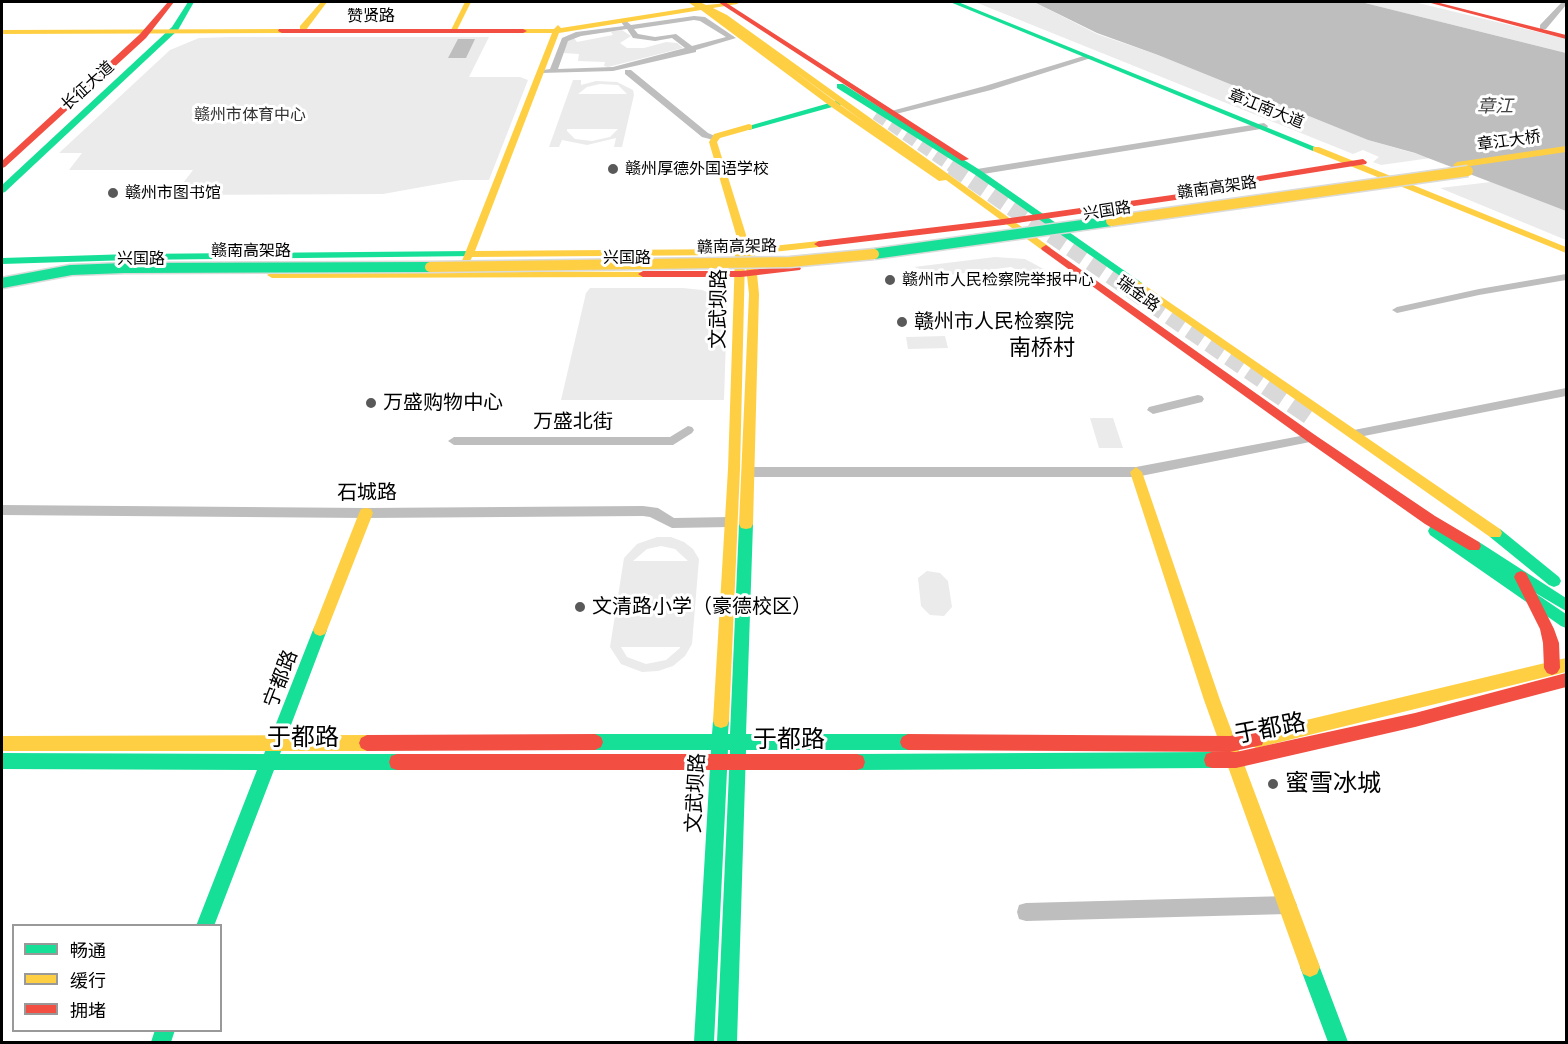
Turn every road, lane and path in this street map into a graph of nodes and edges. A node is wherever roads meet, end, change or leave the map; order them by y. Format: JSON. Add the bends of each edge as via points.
{"nodes":[{"id":1,"x":324,"y":2,"type":"edge"},
{"id":2,"x":468,"y":2,"type":"edge"},
{"id":3,"x":751,"y":2,"type":"edge"},
{"id":4,"x":953,"y":2,"type":"edge"},
{"id":5,"x":962,"y":2,"type":"edge"},
{"id":6,"x":1430,"y":2,"type":"edge"},
{"id":7,"x":1441,"y":2,"type":"edge"},
{"id":8,"x":1565,"y":2,"type":"edge"},
{"id":9,"x":169,"y":4,"type":"edge"},
{"id":10,"x":189,"y":5,"type":"edge"},
{"id":11,"x":715,"y":6,"type":"edge"},
{"id":12,"x":673,"y":8,"type":"edge"},
{"id":13,"x":627,"y":24,"type":"junction"},
{"id":14,"x":1543,"y":27,"type":"junction"},
{"id":15,"x":303,"y":28,"type":"junction"},
{"id":16,"x":454,"y":28,"type":"junction"},
{"id":17,"x":98,"y":29,"type":"junction"},
{"id":18,"x":557,"y":29,"type":"junction"},
{"id":19,"x":2,"y":30,"type":"edge"},
{"id":20,"x":149,"y":30,"type":"junction"},
{"id":21,"x":173,"y":30,"type":"junction"},
{"id":22,"x":225,"y":30,"type":"junction"},
{"id":23,"x":1566,"y":35,"type":"edge"},
{"id":24,"x":129,"y":49,"type":"junction"},
{"id":25,"x":693,"y":50,"type":"junction"},
{"id":26,"x":151,"y":52,"type":"junction"},
{"id":27,"x":779,"y":52,"type":"junction"},
{"id":28,"x":1090,"y":57,"type":"junction"},
{"id":29,"x":547,"y":71,"type":"junction"},
{"id":30,"x":628,"y":72,"type":"dead end"},
{"id":31,"x":837,"y":103,"type":"junction"},
{"id":32,"x":880,"y":114,"type":"junction"},
{"id":33,"x":1264,"y":126,"type":"junction"},
{"id":34,"x":714,"y":139,"type":"junction"},
{"id":35,"x":1566,"y":149,"type":"edge"},
{"id":36,"x":1566,"y":157,"type":"edge"},
{"id":37,"x":1360,"y":163,"type":"junction"},
{"id":38,"x":2,"y":165,"type":"edge"},
{"id":39,"x":1462,"y":168,"type":"junction"},
{"id":40,"x":981,"y":172,"type":"junction"},
{"id":41,"x":1407,"y":182,"type":"junction"},
{"id":42,"x":2,"y":190,"type":"edge"},
{"id":43,"x":1094,"y":210,"type":"junction"},
{"id":44,"x":1044,"y":216,"type":"junction"},
{"id":45,"x":1150,"y":221,"type":"junction"},
{"id":46,"x":1006,"y":222,"type":"junction"},
{"id":47,"x":1069,"y":234,"type":"junction"},
{"id":48,"x":1029,"y":240,"type":"junction"},
{"id":49,"x":744,"y":248,"type":"junction"},
{"id":50,"x":1566,"y":248,"type":"edge"},
{"id":51,"x":469,"y":254,"type":"junction"},
{"id":52,"x":2,"y":260,"type":"edge"},
{"id":53,"x":747,"y":273,"type":"junction"},
{"id":54,"x":460,"y":275,"type":"junction"},
{"id":55,"x":2,"y":276,"type":"edge"},
{"id":56,"x":1566,"y":277,"type":"edge"},
{"id":57,"x":2,"y":283,"type":"edge"},
{"id":58,"x":1397,"y":310,"type":"dead end"},
{"id":59,"x":1566,"y":392,"type":"edge"},
{"id":60,"x":1198,"y":399,"type":"dead end"},
{"id":61,"x":1153,"y":410,"type":"dead end"},
{"id":62,"x":688,"y":430,"type":"dead end"},
{"id":63,"x":1358,"y":433,"type":"junction"},
{"id":64,"x":1307,"y":439,"type":"junction"},
{"id":65,"x":454,"y":441,"type":"dead end"},
{"id":66,"x":749,"y":472,"type":"junction"},
{"id":67,"x":1136,"y":472,"type":"junction"},
{"id":68,"x":2,"y":510,"type":"edge"},
{"id":69,"x":366,"y":513,"type":"junction"},
{"id":70,"x":730,"y":522,"type":"junction"},
{"id":71,"x":1540,"y":571,"type":"junction"},
{"id":72,"x":1519,"y":573,"type":"junction"},
{"id":73,"x":1566,"y":580,"type":"edge"},
{"id":74,"x":1566,"y":588,"type":"edge"},
{"id":75,"x":1532,"y":598,"type":"junction"},
{"id":76,"x":1566,"y":605,"type":"edge"},
{"id":77,"x":1566,"y":622,"type":"edge"},
{"id":78,"x":1566,"y":666,"type":"edge"},
{"id":79,"x":1552,"y":668,"type":"junction"},
{"id":80,"x":1565,"y":681,"type":"edge"},
{"id":81,"x":737,"y":741,"type":"junction"},
{"id":82,"x":718,"y":742,"type":"junction"},
{"id":83,"x":2,"y":744,"type":"edge"},
{"id":84,"x":277,"y":744,"type":"junction"},
{"id":85,"x":1230,"y":744,"type":"junction"},
{"id":86,"x":1236,"y":760,"type":"junction"},
{"id":87,"x":2,"y":761,"type":"edge"},
{"id":88,"x":271,"y":761,"type":"junction"},
{"id":89,"x":718,"y":762,"type":"junction"},
{"id":90,"x":738,"y":762,"type":"junction"},
{"id":91,"x":1288,"y":905,"type":"junction"},
{"id":92,"x":1026,"y":912,"type":"dead end"},
{"id":93,"x":206,"y":924,"type":"edge"},
{"id":94,"x":704,"y":1042,"type":"edge"},
{"id":95,"x":727,"y":1042,"type":"edge"},
{"id":96,"x":1338,"y":1042,"type":"edge"}],
"edges":[{"from":1,"to":15,"type":"main road"},
{"from":2,"to":16,"type":"main road"},
{"from":3,"to":11,"type":"main road","via":[[742,8]]},
{"from":4,"to":28,"type":"main road","name":"章江南大道"},
{"from":5,"to":37,"type":"main road","name":"章江南大道"},
{"from":6,"to":23,"type":"main road"},
{"from":7,"to":14,"type":"main road"},
{"from":8,"to":14,"type":"street"},
{"from":9,"to":17,"type":"main road","via":[[157,15]]},
{"from":9,"to":20,"type":"main road","name":"长征大道"},
{"from":10,"to":21,"type":"main road","name":"长征大道"},
{"from":10,"to":22,"type":"main road","via":[[189,16],[197,22]]},
{"from":11,"to":12,"type":"main road","name":"赞贤路"},
{"from":11,"to":27,"type":"main road","name":"瑞金路"},
{"from":11,"to":27,"type":"main road","name":"瑞金路"},
{"from":11,"to":31,"type":"main road"},
{"from":11,"to":32,"type":"main road"},
{"from":12,"to":13,"type":"main road","name":"赞贤路"},
{"from":12,"to":18,"type":"main road","name":"赞贤路"},
{"from":13,"to":18,"type":"main road","name":"赞贤路"},
{"from":13,"to":25,"type":"street","via":[[636,36],[673,36]]},
{"from":13,"to":25,"type":"street","via":[[702,19],[732,38]]},
{"from":13,"to":29,"type":"street","via":[[570,36]]},
{"from":14,"to":23,"type":"main road"},
{"from":15,"to":16,"type":"main road","name":"赞贤路"},
{"from":15,"to":22,"type":"main road","name":"赞贤路"},
{"from":16,"to":18,"type":"main road","name":"赞贤路"},
{"from":17,"to":19,"type":"main road","name":"赞贤路"},
{"from":17,"to":20,"type":"main road","name":"赞贤路"},
{"from":17,"to":24,"type":"main road","via":[[124,37],[129,41]]},
{"from":18,"to":22,"type":"main road","name":"赞贤路"},
{"from":18,"to":29,"type":"main road"},
{"from":20,"to":21,"type":"main road","name":"赞贤路"},
{"from":20,"to":24,"type":"main road","name":"长征大道"},
{"from":21,"to":22,"type":"main road","name":"赞贤路"},
{"from":21,"to":26,"type":"main road","name":"长征大道"},
{"from":22,"to":26,"type":"main road","via":[[181,38]]},
{"from":24,"to":38,"type":"main road","name":"长征大道"},
{"from":25,"to":29,"type":"street","via":[[605,70]]},
{"from":26,"to":42,"type":"main road","name":"长征大道"},
{"from":27,"to":31,"type":"main road","name":"瑞金路"},
{"from":27,"to":32,"type":"main road"},
{"from":28,"to":32,"type":"street","via":[[988,88]]},
{"from":28,"to":33,"type":"main road","name":"章江南大道"},
{"from":29,"to":51,"type":"main road"},
{"from":30,"to":34,"type":"street"},
{"from":31,"to":34,"type":"main road"},
{"from":31,"to":46,"type":"main road","name":"瑞金路"},
{"from":32,"to":40,"type":"main road"},
{"from":33,"to":37,"type":"main road","name":"章江南大道"},
{"from":33,"to":40,"type":"street"},
{"from":34,"to":49,"type":"main road","name":"文武坝路"},
{"from":35,"to":39,"type":"main road","name":"章江大桥"},
{"from":36,"to":39,"type":"main road","name":"章江大桥"},
{"from":37,"to":41,"type":"main road","name":"章江南大道"},
{"from":37,"to":43,"type":"main road"},
{"from":39,"to":43,"type":"main road","name":"兴国路","via":[[1338,174]]},
{"from":39,"to":45,"type":"main road","name":"兴国路","bridge":true,"via":[[1453,178]]},
{"from":39,"to":55,"type":"main road","name":"赣南高架路","via":[[791,254],[720,258],[128,260],[69,264]]},
{"from":39,"to":57,"type":"main road","name":"赣南高架路","bridge":true,"via":[[856,256],[790,262],[124,268],[70,270]]},
{"from":40,"to":44,"type":"main road","name":"瑞金路"},
{"from":41,"to":45,"type":"main road"},
{"from":41,"to":50,"type":"main road","name":"章江南大道"},
{"from":43,"to":44,"type":"main road","name":"兴国路"},
{"from":44,"to":46,"type":"main road","name":"兴国路"},
{"from":44,"to":47,"type":"main road","name":"瑞金路"},
{"from":45,"to":47,"type":"main road","name":"兴国路"},
{"from":46,"to":48,"type":"main road","name":"瑞金路"},
{"from":46,"to":49,"type":"main road","name":"兴国路"},
{"from":47,"to":48,"type":"main road","name":"兴国路"},
{"from":47,"to":63,"type":"main road","name":"瑞金路"},
{"from":48,"to":53,"type":"main road","name":"兴国路"},
{"from":48,"to":64,"type":"main road","name":"瑞金路"},
{"from":49,"to":51,"type":"main road","name":"兴国路"},
{"from":49,"to":53,"type":"main road","name":"文武坝路"},
{"from":51,"to":52,"type":"main road","name":"兴国路"},
{"from":51,"to":54,"type":"main road"},
{"from":53,"to":54,"type":"main road","name":"兴国路"},
{"from":53,"to":66,"type":"main road","name":"文武坝路"},
{"from":53,"to":70,"type":"main road","name":"文武坝路"},
{"from":54,"to":55,"type":"main road","name":"兴国路"},
{"from":56,"to":58,"type":"street"},
{"from":59,"to":63,"type":"street"},
{"from":60,"to":61,"type":"street"},
{"from":62,"to":65,"type":"street","name":"万盛北街","via":[[674,441]]},
{"from":63,"to":71,"type":"main road","name":"瑞金路"},
{"from":63,"to":73,"type":"main road"},
{"from":64,"to":67,"type":"street"},
{"from":64,"to":72,"type":"main road","name":"瑞金路"},
{"from":64,"to":75,"type":"main road"},
{"from":66,"to":67,"type":"street"},
{"from":66,"to":81,"type":"main road","name":"文武坝路"},
{"from":67,"to":85,"type":"main road","via":[[1184,621]]},
{"from":68,"to":69,"type":"street","name":"石城路"},
{"from":69,"to":70,"type":"street","name":"石城路","via":[[643,511],[672,522]]},
{"from":69,"to":84,"type":"main road","name":"宁都路"},
{"from":70,"to":82,"type":"main road","name":"文武坝路"},
{"from":71,"to":72,"type":"main road","via":[[1310,419]]},
{"from":71,"to":74,"type":"main road","name":"瑞金路"},
{"from":72,"to":75,"type":"main road"},
{"from":72,"to":76,"type":"main road","name":"瑞金路"},
{"from":75,"to":77,"type":"main road"},
{"from":75,"to":79,"type":"main road","via":[[1551,643]]},
{"from":78,"to":79,"type":"main road","name":"于都路"},
{"from":79,"to":85,"type":"main road","name":"于都路"},
{"from":80,"to":86,"type":"main road","name":"于都路"},
{"from":81,"to":82,"type":"main road","name":"于都路"},
{"from":81,"to":85,"type":"main road","name":"于都路"},
{"from":81,"to":90,"type":"main road","name":"文武坝路"},
{"from":82,"to":84,"type":"main road","name":"于都路"},
{"from":82,"to":89,"type":"main road","name":"文武坝路"},
{"from":83,"to":84,"type":"main road","name":"于都路"},
{"from":84,"to":88,"type":"main road","name":"宁都路"},
{"from":85,"to":86,"type":"main road"},
{"from":86,"to":90,"type":"main road","name":"于都路"},
{"from":86,"to":91,"type":"main road"},
{"from":87,"to":88,"type":"main road","name":"于都路"},
{"from":88,"to":89,"type":"main road","name":"于都路"},
{"from":88,"to":93,"type":"main road","name":"宁都路"},
{"from":89,"to":90,"type":"main road","name":"于都路"},
{"from":89,"to":94,"type":"main road","name":"文武坝路"},
{"from":90,"to":95,"type":"main road","name":"文武坝路"},
{"from":91,"to":92,"type":"street"},
{"from":91,"to":96,"type":"main road"}]}
